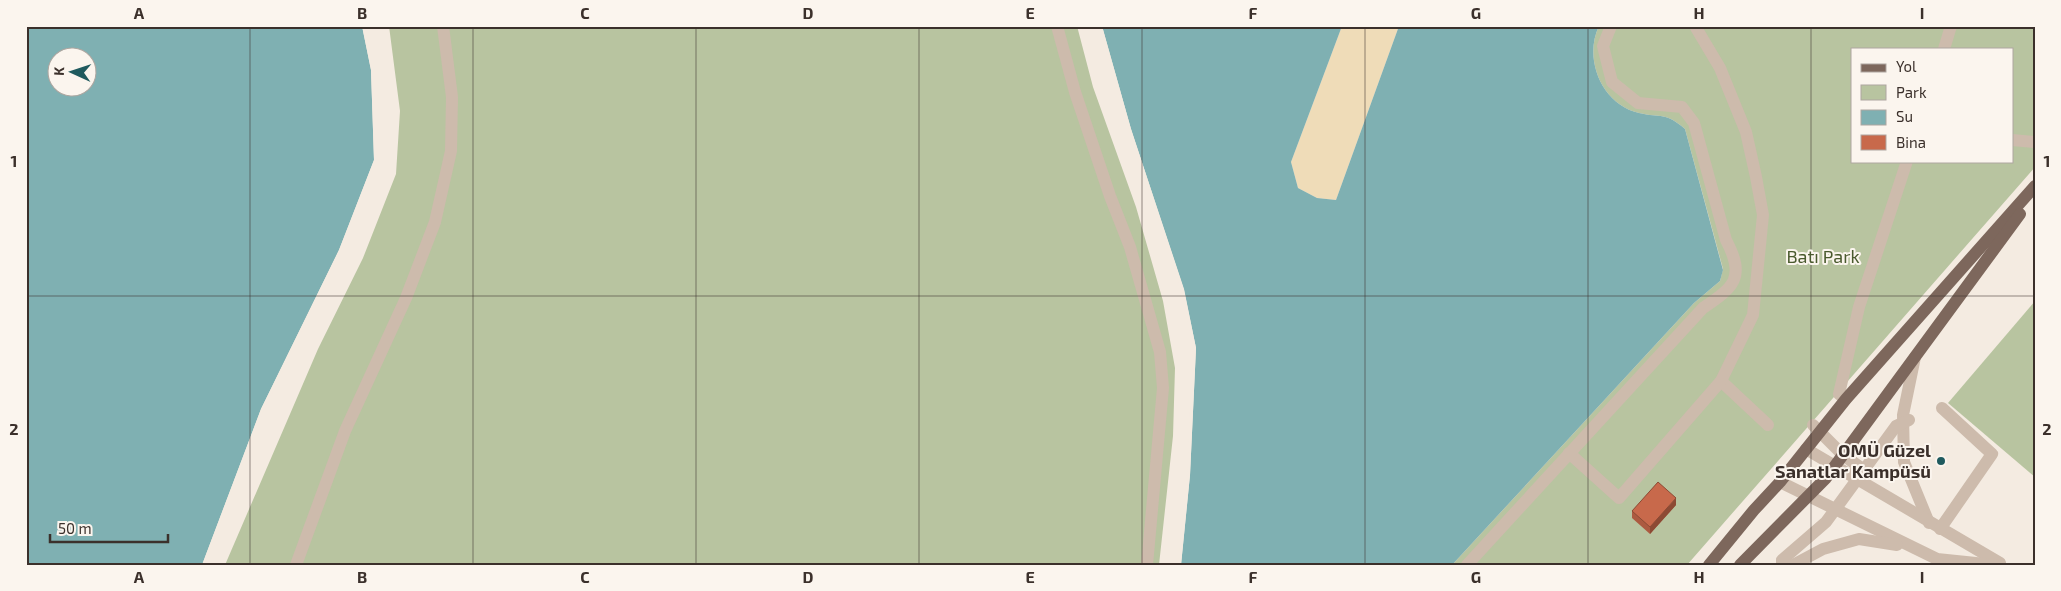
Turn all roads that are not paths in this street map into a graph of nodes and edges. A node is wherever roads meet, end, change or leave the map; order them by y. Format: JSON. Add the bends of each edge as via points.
{"nodes":[{"id":1,"x":443,"y":26,"type":"edge"},
{"id":2,"x":1056,"y":26,"type":"edge"},
{"id":3,"x":1611,"y":26,"type":"edge"},
{"id":4,"x":1696,"y":26,"type":"edge"},
{"id":5,"x":1951,"y":26,"type":"edge"},
{"id":6,"x":1944,"y":48,"type":"edge"},
{"id":7,"x":2014,"y":140,"type":"edge"},
{"id":8,"x":2035,"y":142,"type":"edge"},
{"id":9,"x":1907,"y":162,"type":"edge"},
{"id":10,"x":2035,"y":186,"type":"edge"},
{"id":11,"x":2035,"y":193,"type":"edge"},
{"id":12,"x":1915,"y":357,"type":"junction"},
{"id":13,"x":1721,"y":381,"type":"junction"},
{"id":14,"x":1846,"y":399,"type":"junction"},
{"id":15,"x":1942,"y":408,"type":"dead end"},
{"id":16,"x":1906,"y":421,"type":"junction"},
{"id":17,"x":1768,"y":425,"type":"dead end"},
{"id":18,"x":1817,"y":428,"type":"junction"},
{"id":19,"x":1806,"y":449,"type":"junction"},
{"id":20,"x":1569,"y":453,"type":"junction"},
{"id":21,"x":1843,"y":455,"type":"junction"},
{"id":22,"x":1835,"y":466,"type":"junction"},
{"id":23,"x":1861,"y":475,"type":"junction"},
{"id":24,"x":1780,"y":482,"type":"junction"},
{"id":25,"x":1807,"y":497,"type":"junction"},
{"id":26,"x":1834,"y":510,"type":"junction"},
{"id":27,"x":1934,"y":526,"type":"junction"},
{"id":28,"x":1910,"y":547,"type":"junction"},
{"id":29,"x":296,"y":565,"type":"edge"},
{"id":30,"x":1147,"y":565,"type":"edge"},
{"id":31,"x":1467,"y":565,"type":"edge"},
{"id":32,"x":1709,"y":565,"type":"edge"},
{"id":33,"x":1740,"y":565,"type":"edge"},
{"id":34,"x":1782,"y":565,"type":"edge"},
{"id":35,"x":1793,"y":565,"type":"edge"},
{"id":36,"x":1996,"y":565,"type":"edge"},
{"id":37,"x":2003,"y":565,"type":"edge"}],
"edges":[{"from":1,"to":29,"type":"street","via":[[452,97],[451,151],[435,222],[406,298],[345,431]]},
{"from":2,"to":30,"type":"street","via":[[1103,177],[1130,246],[1160,352],[1163,388]]},
{"from":3,"to":20,"type":"street","via":[[1603,46],[1612,82],[1638,103],[1682,107],[1694,122],[1726,240],[1735,258],[1736,277],[1728,292],[1703,308]]},
{"from":4,"to":13,"type":"street","via":[[1720,68],[1746,132],[1763,215],[1753,315]]},
{"from":5,"to":6,"type":"street"},
{"from":7,"to":8,"type":"street"},
{"from":9,"to":14,"type":"street","via":[[1860,307],[1838,394]]},
{"from":10,"to":14,"type":"main road"},
{"from":11,"to":12,"type":"main road"},
{"from":12,"to":16,"type":"street"},
{"from":12,"to":21,"type":"main road"},
{"from":13,"to":17,"type":"street"},
{"from":13,"to":20,"type":"street","via":[[1619,498]]},
{"from":14,"to":18,"type":"main road"},
{"from":15,"to":27,"type":"street","via":[[1992,454]]},
{"from":16,"to":23,"type":"street","via":[[1896,426]]},
{"from":16,"to":27,"type":"street","via":[[1904,462]]},
{"from":18,"to":19,"type":"main road"},
{"from":18,"to":21,"type":"street"},
{"from":19,"to":22,"type":"street"},
{"from":19,"to":24,"type":"main road"},
{"from":20,"to":31,"type":"street"},
{"from":21,"to":22,"type":"main road"},
{"from":21,"to":23,"type":"street"},
{"from":22,"to":23,"type":"street"},
{"from":22,"to":25,"type":"main road"},
{"from":23,"to":26,"type":"street"},
{"from":23,"to":27,"type":"street"},
{"from":24,"to":25,"type":"street"},
{"from":24,"to":32,"type":"main road"},
{"from":25,"to":26,"type":"street"},
{"from":25,"to":33,"type":"main road"},
{"from":26,"to":28,"type":"street"},
{"from":26,"to":34,"type":"street","via":[[1826,522],[1782,560]]},
{"from":27,"to":37,"type":"street"},
{"from":28,"to":35,"type":"street","via":[[1859,539],[1823,549]]},
{"from":28,"to":36,"type":"street","via":[[1937,559]]}]}
